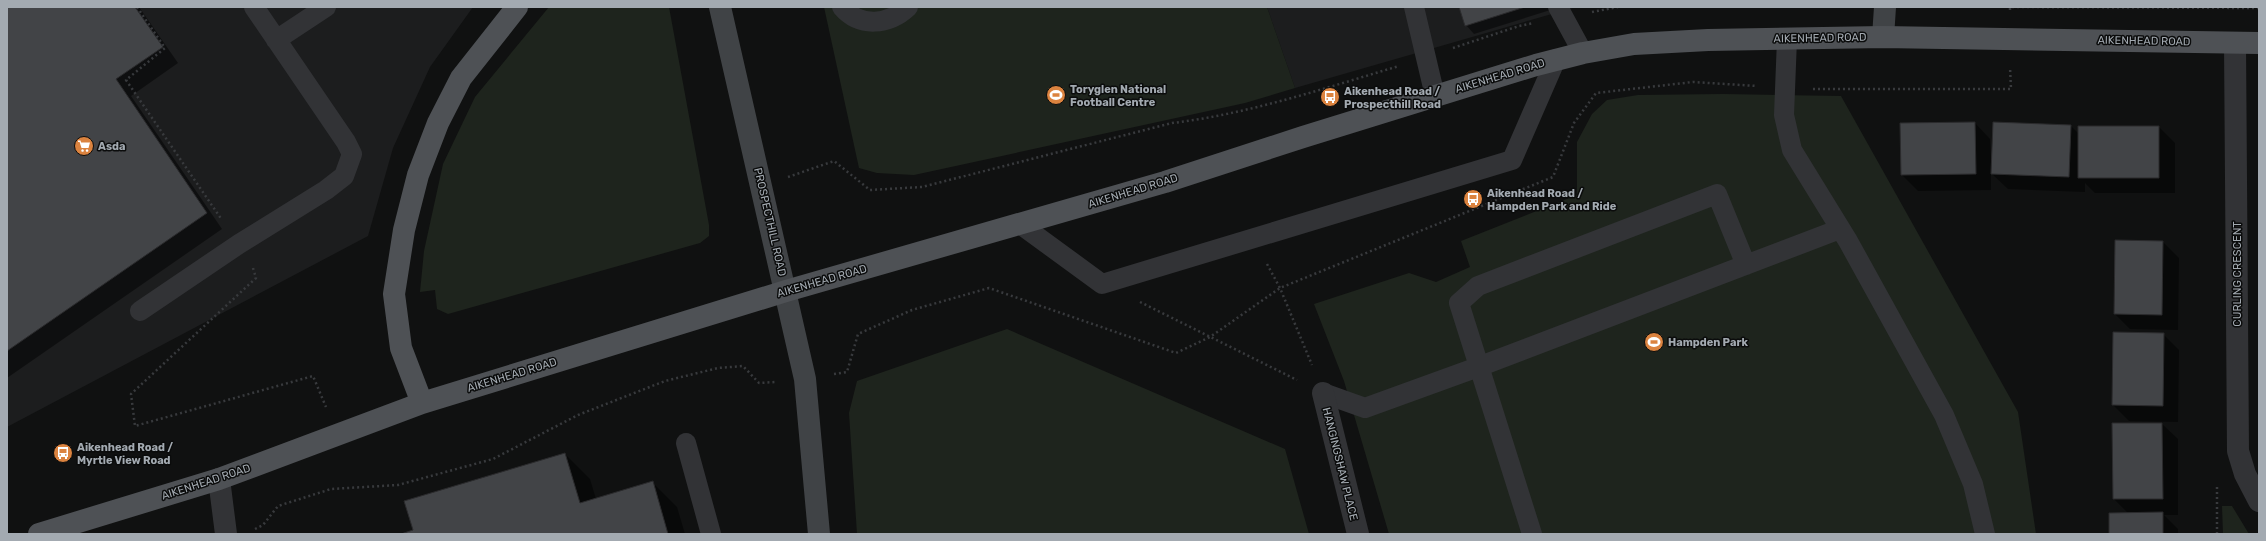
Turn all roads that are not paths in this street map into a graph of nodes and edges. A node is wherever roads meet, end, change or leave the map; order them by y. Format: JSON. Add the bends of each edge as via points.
{"nodes":[{"id":1,"x":254,"y":7,"type":"edge"},
{"id":2,"x":326,"y":7,"type":"edge"},
{"id":3,"x":517,"y":7,"type":"edge"},
{"id":4,"x":720,"y":7,"type":"edge"},
{"id":5,"x":842,"y":7,"type":"edge"},
{"id":6,"x":908,"y":7,"type":"edge"},
{"id":7,"x":1414,"y":7,"type":"edge"},
{"id":8,"x":1884,"y":7,"type":"edge"},
{"id":9,"x":1561,"y":12,"type":"edge"},
{"id":10,"x":1883,"y":37,"type":"junction"},
{"id":11,"x":1787,"y":39,"type":"junction"},
{"id":12,"x":276,"y":40,"type":"junction"},
{"id":13,"x":2235,"y":43,"type":"junction"},
{"id":14,"x":2259,"y":43,"type":"edge"},
{"id":15,"x":1583,"y":53,"type":"junction"},
{"id":16,"x":1556,"y":59,"type":"junction"},
{"id":17,"x":1435,"y":96,"type":"junction"},
{"id":18,"x":1020,"y":224,"type":"junction"},
{"id":19,"x":1840,"y":229,"type":"junction"},
{"id":20,"x":1746,"y":264,"type":"junction"},
{"id":21,"x":786,"y":291,"type":"junction"},
{"id":22,"x":140,"y":311,"type":"dead end"},
{"id":23,"x":1478,"y":367,"type":"junction"},
{"id":24,"x":1323,"y":393,"type":"joint"},
{"id":25,"x":422,"y":403,"type":"junction"},
{"id":26,"x":686,"y":443,"type":"dead end"},
{"id":27,"x":219,"y":479,"type":"junction"},
{"id":28,"x":2259,"y":501,"type":"edge"},
{"id":29,"x":39,"y":534,"type":"edge"},
{"id":30,"x":226,"y":534,"type":"edge"},
{"id":31,"x":711,"y":534,"type":"edge"},
{"id":32,"x":819,"y":534,"type":"edge"},
{"id":33,"x":1358,"y":534,"type":"edge"},
{"id":34,"x":1532,"y":534,"type":"edge"},
{"id":35,"x":1985,"y":534,"type":"edge"}],
"edges":[{"from":1,"to":12,"type":"lane"},
{"from":2,"to":12,"type":"lane"},
{"from":3,"to":25,"type":"main road","via":[[461,78],[418,175],[404,230],[394,294],[401,348]]},
{"from":4,"to":21,"type":"main road","name":"PROSPECTHILL ROAD"},
{"from":5,"to":6,"type":"lane","via":[[859,20],[873,23],[887,21]]},
{"from":7,"to":17,"type":"lane"},
{"from":8,"to":10,"type":"main road"},
{"from":9,"to":15,"type":"lane"},
{"from":10,"to":11,"type":"main road","name":"AIKENHEAD ROAD"},
{"from":10,"to":13,"type":"main road","name":"AIKENHEAD ROAD"},
{"from":11,"to":15,"type":"main road","name":"AIKENHEAD ROAD","via":[[1634,44]]},
{"from":11,"to":19,"type":"lane","via":[[1784,115],[1792,150]]},
{"from":12,"to":22,"type":"lane","via":[[352,154],[344,176]]},
{"from":13,"to":14,"type":"main road","name":"AIKENHEAD ROAD"},
{"from":13,"to":28,"type":"street","name":"CURLING CRESCENT","via":[[2238,451],[2245,474]]},
{"from":15,"to":16,"type":"main road","name":"AIKENHEAD ROAD"},
{"from":16,"to":17,"type":"main road","name":"AIKENHEAD ROAD"},
{"from":16,"to":18,"type":"lane","via":[[1512,160],[1102,284]]},
{"from":17,"to":18,"type":"main road","name":"AIKENHEAD ROAD","via":[[1165,182]]},
{"from":18,"to":21,"type":"main road","name":"AIKENHEAD ROAD"},
{"from":19,"to":20,"type":"lane"},
{"from":19,"to":35,"type":"lane","via":[[1944,415],[1973,484]]},
{"from":20,"to":23,"type":"lane"},
{"from":20,"to":23,"type":"lane","via":[[1717,194],[1478,286],[1458,304]]},
{"from":21,"to":25,"type":"main road","name":"AIKENHEAD ROAD"},
{"from":21,"to":32,"type":"main road","name":"PROSPECTHILL ROAD","via":[[805,379]]},
{"from":23,"to":24,"type":"lane","via":[[1365,408]]},
{"from":23,"to":34,"type":"lane"},
{"from":24,"to":33,"type":"street","name":"HANGINGSHAW PLACE"},
{"from":25,"to":27,"type":"main road","name":"AIKENHEAD ROAD"},
{"from":26,"to":31,"type":"lane"},
{"from":27,"to":29,"type":"main road","name":"AIKENHEAD ROAD"},
{"from":27,"to":30,"type":"street"}]}
